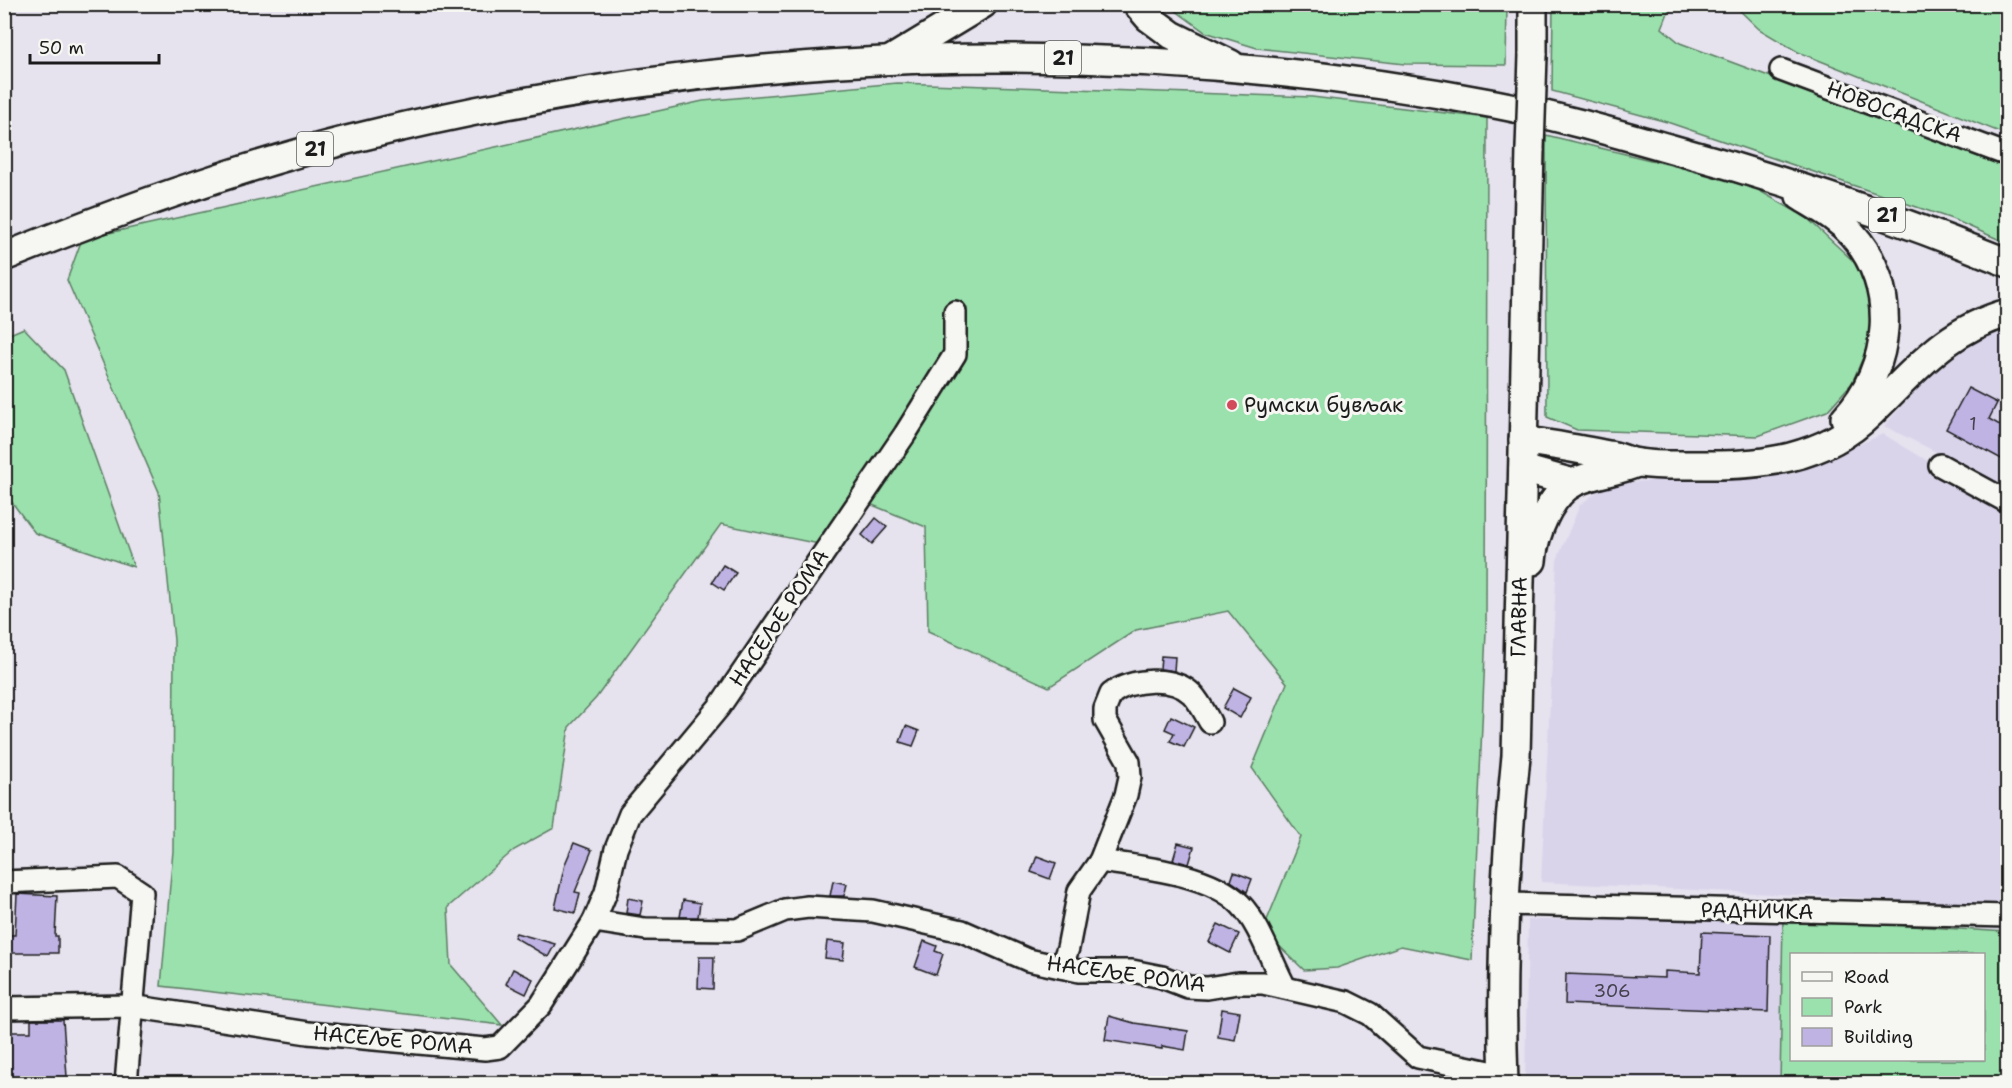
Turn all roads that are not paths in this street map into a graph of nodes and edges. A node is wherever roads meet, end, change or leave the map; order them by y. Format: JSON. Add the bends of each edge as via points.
{"nodes":[{"id":1,"x":983,"y":4,"type":"edge"},
{"id":2,"x":1137,"y":4,"type":"edge"},
{"id":3,"x":1533,"y":4,"type":"edge"},
{"id":4,"x":890,"y":60,"type":"junction"},
{"id":5,"x":1236,"y":68,"type":"junction"},
{"id":6,"x":1781,"y":70,"type":"dead end"},
{"id":7,"x":2007,"y":155,"type":"edge"},
{"id":8,"x":1764,"y":174,"type":"junction"},
{"id":9,"x":6,"y":256,"type":"edge"},
{"id":10,"x":2007,"y":263,"type":"edge"},
{"id":11,"x":955,"y":312,"type":"dead end"},
{"id":12,"x":2007,"y":313,"type":"edge"},
{"id":13,"x":1523,"y":440,"type":"junction"},
{"id":14,"x":1817,"y":448,"type":"junction"},
{"id":15,"x":1637,"y":463,"type":"junction"},
{"id":16,"x":1940,"y":465,"type":"dead end"},
{"id":17,"x":1522,"y":469,"type":"junction"},
{"id":18,"x":1573,"y":483,"type":"junction"},
{"id":19,"x":2007,"y":502,"type":"edge"},
{"id":20,"x":1519,"y":613,"type":"junction"},
{"id":21,"x":1210,"y":722,"type":"dead end"},
{"id":22,"x":1100,"y":861,"type":"junction"},
{"id":23,"x":4,"y":882,"type":"edge"},
{"id":24,"x":1507,"y":904,"type":"junction"},
{"id":25,"x":2007,"y":915,"type":"edge"},
{"id":26,"x":594,"y":921,"type":"junction"},
{"id":27,"x":1061,"y":967,"type":"junction"},
{"id":28,"x":1285,"y":987,"type":"junction"},
{"id":29,"x":131,"y":1006,"type":"junction"},
{"id":30,"x":4,"y":1008,"type":"edge"},
{"id":31,"x":1504,"y":1079,"type":"edge"},
{"id":32,"x":126,"y":1083,"type":"edge"}],
"edges":[{"from":1,"to":4,"type":"main road"},
{"from":2,"to":5,"type":"main road","via":[[1172,35]]},
{"from":3,"to":13,"type":"main road","name":"ГЛАВНА","bridge":true},
{"from":4,"to":5,"type":"main road","number":"21","via":[[1025,57]]},
{"from":4,"to":9,"type":"main road","number":"21","via":[[732,71],[582,90],[474,111],[290,156],[139,205]]},
{"from":5,"to":8,"type":"main road","number":"21","via":[[1493,104],[1563,118]]},
{"from":6,"to":7,"type":"street","name":"НОВОСАДСКА"},
{"from":8,"to":10,"type":"main road","number":"21","via":[[1891,217]]},
{"from":8,"to":14,"type":"main road","via":[[1840,222],[1869,259],[1882,294],[1884,337],[1874,376],[1860,400]]},
{"from":11,"to":26,"type":"street","name":"НАСЕЉЕ РОМА","via":[[955,354],[904,434],[719,707],[630,814]]},
{"from":12,"to":14,"type":"main road","via":[[1954,335],[1911,371],[1860,423]]},
{"from":13,"to":15,"type":"main road"},
{"from":13,"to":17,"type":"main road","name":"ГЛАВНА"},
{"from":14,"to":15,"type":"main road","via":[[1793,458],[1751,465]]},
{"from":15,"to":18,"type":"main road"},
{"from":16,"to":19,"type":"street"},
{"from":17,"to":18,"type":"main road"},
{"from":17,"to":20,"type":"main road","name":"ГЛАВНА"},
{"from":18,"to":20,"type":"main road","via":[[1540,526]]},
{"from":20,"to":24,"type":"main road","name":"ГЛАВНА"},
{"from":21,"to":22,"type":"street","via":[[1192,694],[1179,686],[1133,683],[1111,694],[1105,720],[1129,762],[1130,777]]},
{"from":22,"to":27,"type":"street","via":[[1079,891],[1072,934]]},
{"from":22,"to":28,"type":"street","via":[[1157,870],[1210,885],[1230,896],[1249,916]]},
{"from":23,"to":29,"type":"street","via":[[118,878],[142,893]]},
{"from":24,"to":25,"type":"street","name":"РАДНИЧКА"},
{"from":24,"to":31,"type":"main road","name":"ГЛАВНА"},
{"from":26,"to":27,"type":"street","name":"НАСЕЉЕ РОМА","via":[[645,929],[737,930],[785,910],[808,907],[873,911],[962,931],[1028,960]]},
{"from":26,"to":29,"type":"street","name":"НАСЕЉЕ РОМА","via":[[541,1005],[500,1047],[485,1049],[308,1033]]},
{"from":27,"to":28,"type":"street","name":"НАСЕЉЕ РОМА","via":[[1132,971],[1188,987],[1239,983]]},
{"from":28,"to":31,"type":"street","name":"НАСЕЉЕ РОМА","via":[[1346,1002],[1370,1014],[1418,1057]]},
{"from":29,"to":30,"type":"street","name":"НАСЕЉЕ РОМА"},
{"from":29,"to":32,"type":"street"}]}
